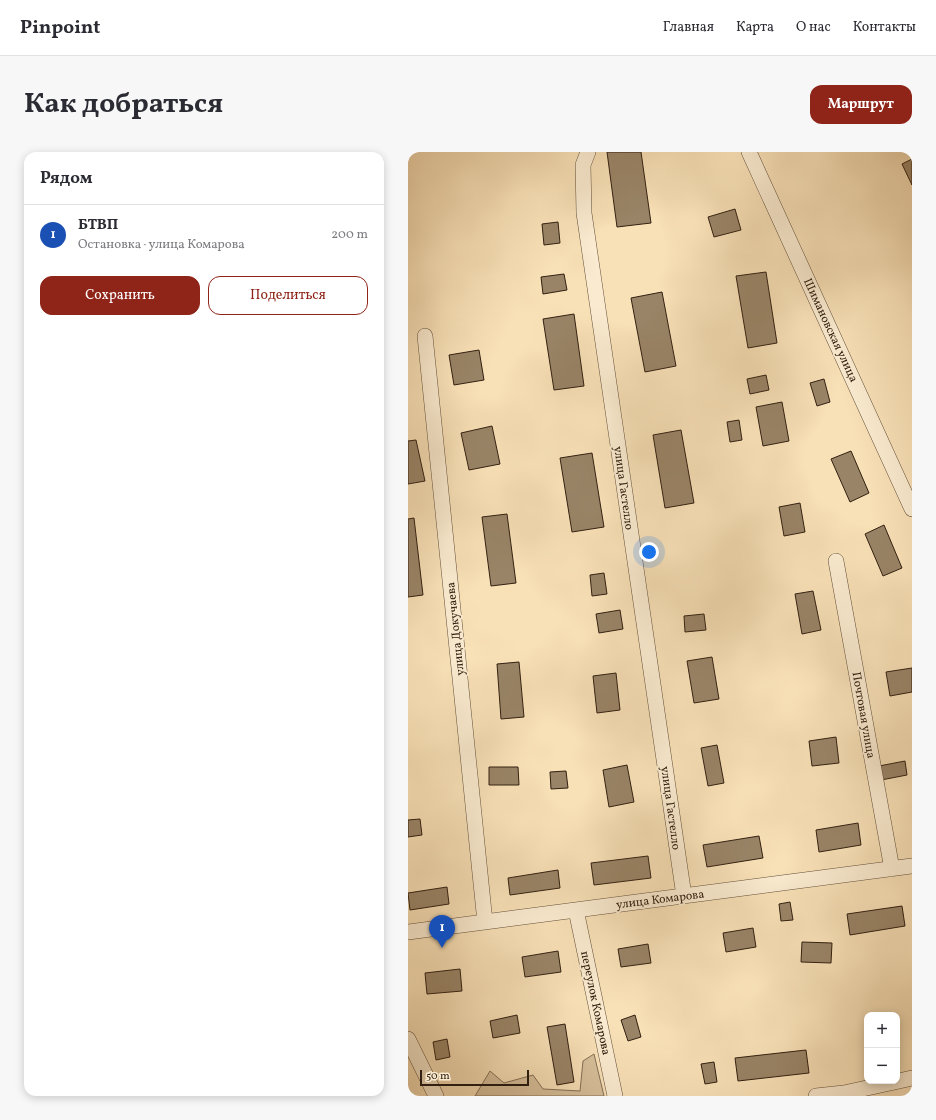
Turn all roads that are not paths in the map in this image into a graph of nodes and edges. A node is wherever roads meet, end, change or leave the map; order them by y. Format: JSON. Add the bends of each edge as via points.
{"nodes":[{"id":1,"x":588,"y":152,"type":"edge"},
{"id":2,"x":749,"y":152,"type":"edge"},
{"id":3,"x":426,"y":336,"type":"dead end"},
{"id":4,"x":912,"y":509,"type":"edge"},
{"id":5,"x":836,"y":561,"type":"dead end"},
{"id":6,"x":912,"y":866,"type":"edge"},
{"id":7,"x":892,"y":869,"type":"junction"},
{"id":8,"x":684,"y":896,"type":"junction"},
{"id":9,"x":576,"y":910,"type":"junction"},
{"id":10,"x":485,"y":922,"type":"junction"},
{"id":11,"x":408,"y":932,"type":"edge"},
{"id":12,"x":408,"y":1039,"type":"edge"},
{"id":13,"x":912,"y":1078,"type":"edge"},
{"id":14,"x":436,"y":1096,"type":"edge"},
{"id":15,"x":615,"y":1096,"type":"edge"},
{"id":16,"x":816,"y":1096,"type":"edge"}],
"edges":[{"from":1,"to":8,"type":"street","name":"улица Гастелло","via":[[583,165],[584,213]]},
{"from":2,"to":4,"type":"street","name":"Шимановская улица"},
{"from":3,"to":10,"type":"street","name":"улица Докучаева"},
{"from":5,"to":7,"type":"street","name":"Почтовая улица"},
{"from":6,"to":7,"type":"street","name":"улица Комарова"},
{"from":7,"to":8,"type":"street","name":"улица Комарова"},
{"from":8,"to":9,"type":"street","name":"улица Комарова"},
{"from":9,"to":10,"type":"street","name":"улица Комарова"},
{"from":9,"to":15,"type":"street","name":"переулок Комарова"},
{"from":10,"to":11,"type":"street","name":"улица Комарова"},
{"from":12,"to":14,"type":"street"},
{"from":13,"to":16,"type":"street","via":[[844,1093]]}]}
